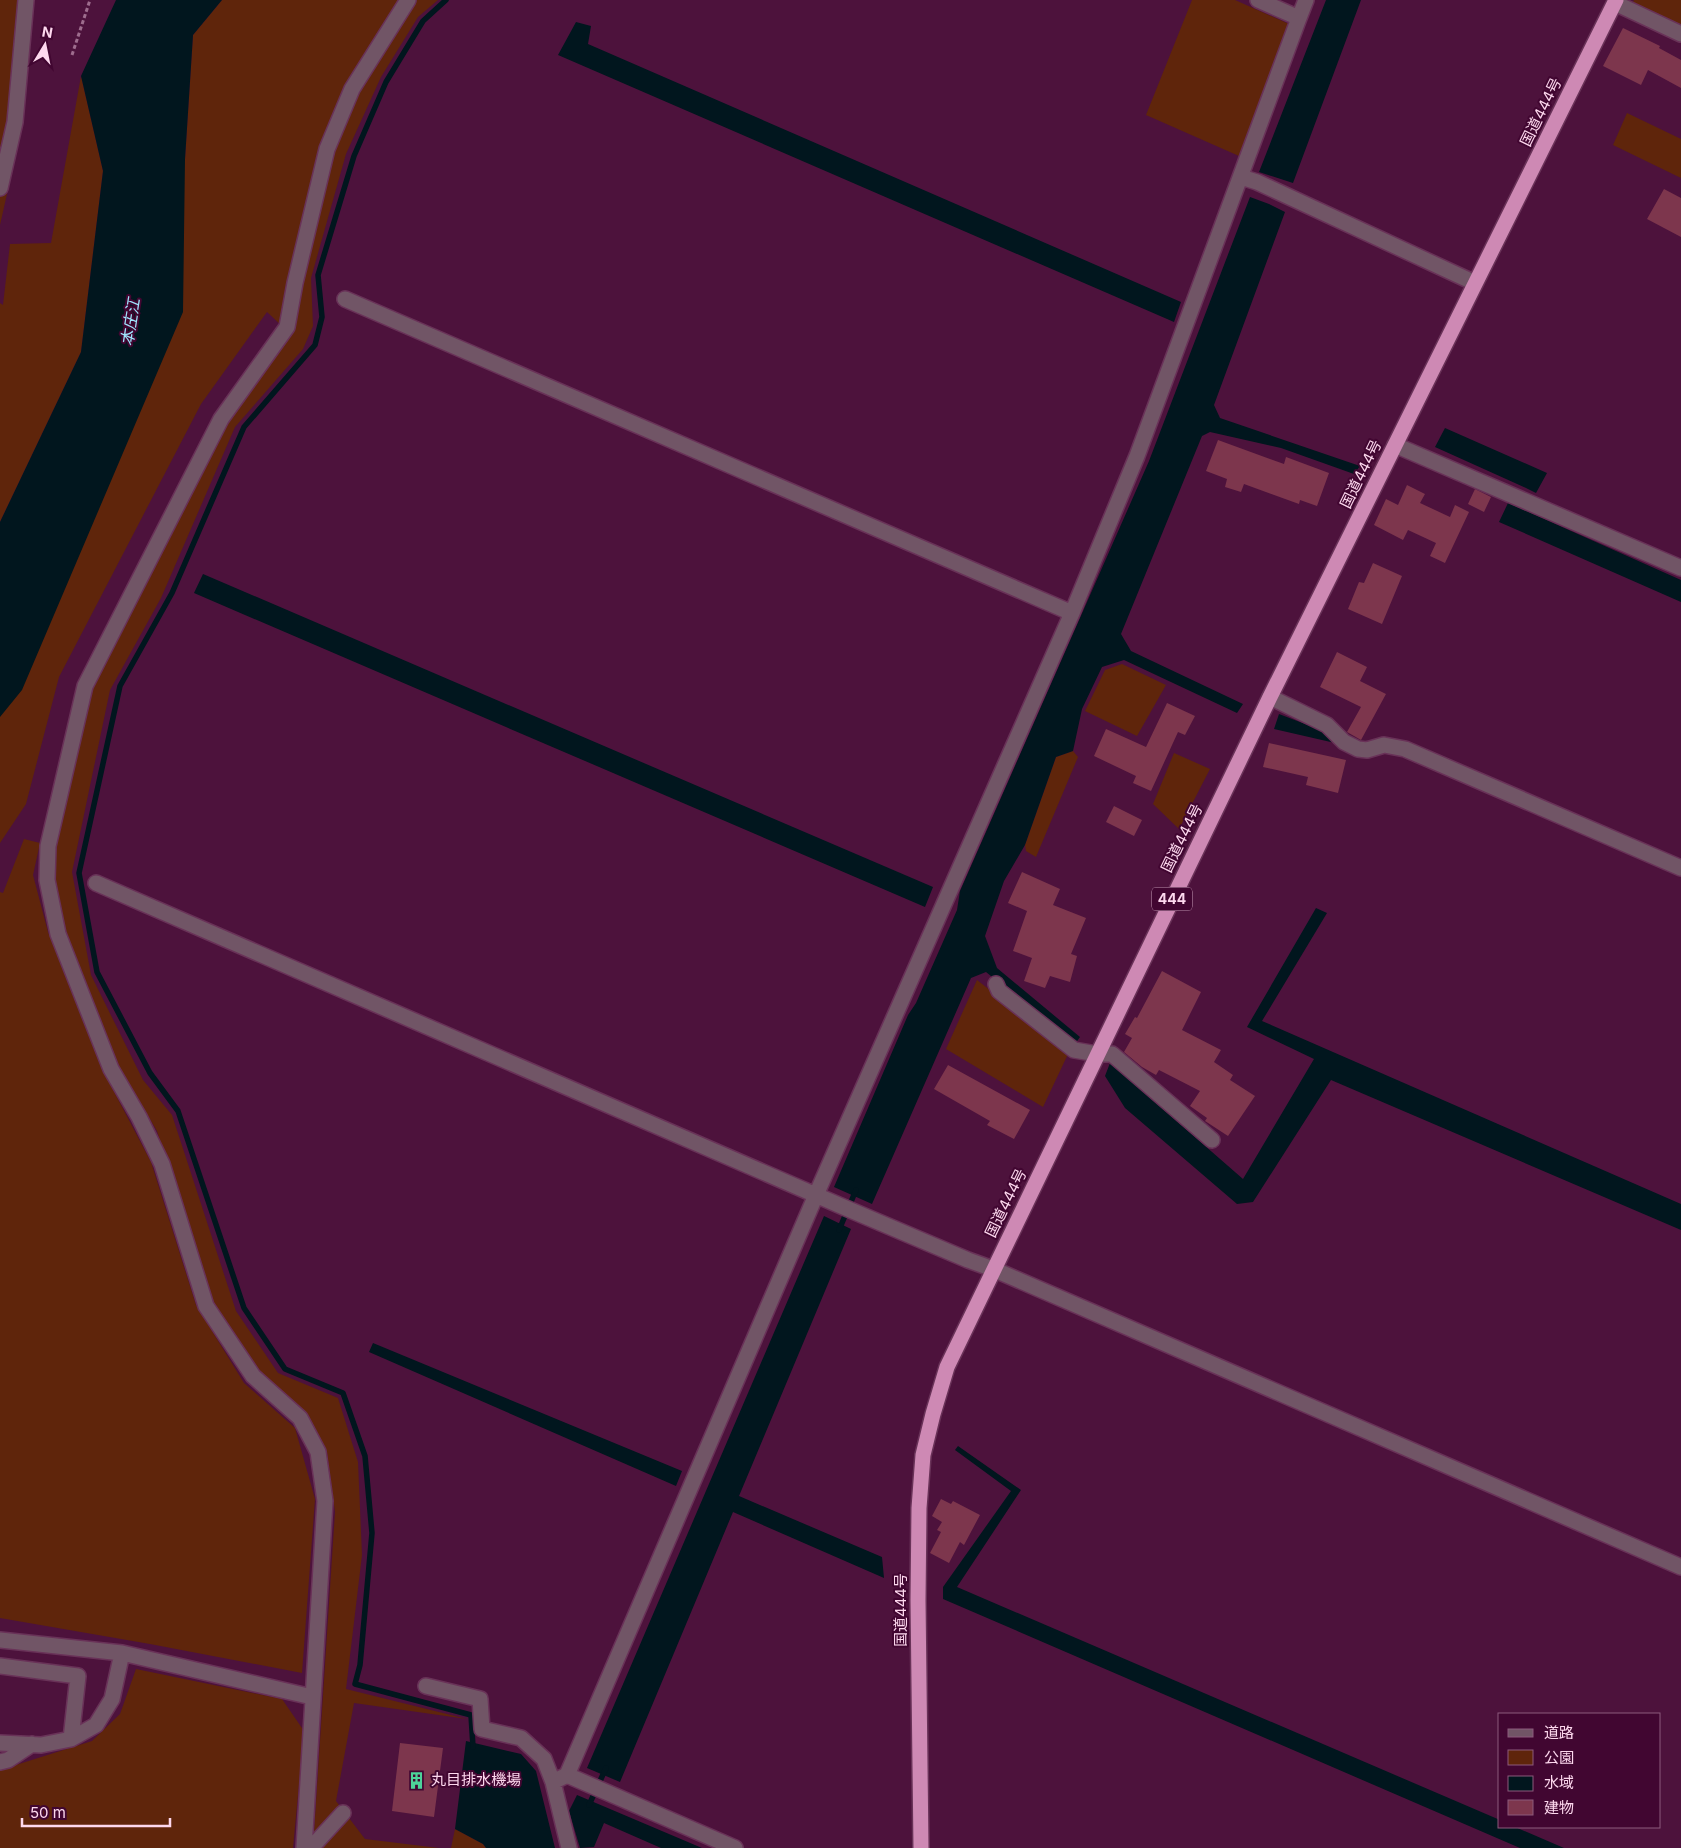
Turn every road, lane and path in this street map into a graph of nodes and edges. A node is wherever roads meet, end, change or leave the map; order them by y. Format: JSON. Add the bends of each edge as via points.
{"nodes":[{"id":1,"x":26,"y":0,"type":"edge"},
{"id":2,"x":90,"y":0,"type":"edge"},
{"id":3,"x":408,"y":0,"type":"edge"},
{"id":4,"x":1258,"y":0,"type":"edge"},
{"id":5,"x":1306,"y":0,"type":"edge"},
{"id":6,"x":1615,"y":1,"type":"edge"},
{"id":7,"x":1299,"y":18,"type":"junction"},
{"id":8,"x":1681,"y":34,"type":"edge"},
{"id":9,"x":72,"y":55,"type":"dead end"},
{"id":10,"x":1241,"y":177,"type":"junction"},
{"id":11,"x":0,"y":188,"type":"edge"},
{"id":12,"x":1475,"y":283,"type":"junction"},
{"id":13,"x":345,"y":299,"type":"dead end"},
{"id":14,"x":1395,"y":445,"type":"junction"},
{"id":15,"x":1681,"y":568,"type":"edge"},
{"id":16,"x":1072,"y":613,"type":"junction"},
{"id":17,"x":1270,"y":697,"type":"junction"},
{"id":18,"x":1681,"y":868,"type":"edge"},
{"id":19,"x":96,"y":883,"type":"dead end"},
{"id":20,"x":996,"y":984,"type":"dead end"},
{"id":21,"x":1097,"y":1054,"type":"junction"},
{"id":22,"x":1212,"y":1140,"type":"dead end"},
{"id":23,"x":816,"y":1195,"type":"junction"},
{"id":24,"x":993,"y":1269,"type":"junction"},
{"id":25,"x":1681,"y":1568,"type":"edge"},
{"id":26,"x":0,"y":1640,"type":"edge"},
{"id":27,"x":122,"y":1653,"type":"junction"},
{"id":28,"x":0,"y":1666,"type":"edge"},
{"id":29,"x":426,"y":1686,"type":"dead end"},
{"id":30,"x":312,"y":1697,"type":"junction"},
{"id":31,"x":71,"y":1739,"type":"junction"},
{"id":32,"x":0,"y":1743,"type":"edge"},
{"id":33,"x":32,"y":1744,"type":"junction"},
{"id":34,"x":0,"y":1762,"type":"edge"},
{"id":35,"x":567,"y":1775,"type":"junction"},
{"id":36,"x":554,"y":1782,"type":"junction"},
{"id":37,"x":343,"y":1812,"type":"dead end"},
{"id":38,"x":304,"y":1848,"type":"edge"},
{"id":39,"x":311,"y":1848,"type":"edge"},
{"id":40,"x":569,"y":1848,"type":"edge"},
{"id":41,"x":735,"y":1848,"type":"edge"},
{"id":42,"x":921,"y":1848,"type":"edge"}],
"edges":[{"from":1,"to":11,"type":"street","via":[[15,122]]},
{"from":2,"to":9,"type":"path"},
{"from":3,"to":30,"type":"street","via":[[352,89],[327,149],[287,326],[221,419],[85,686],[48,846],[47,880],[58,934],[110,1069],[162,1164],[206,1306],[252,1376],[300,1418],[318,1452],[325,1501]]},
{"from":4,"to":7,"type":"street"},
{"from":5,"to":7,"type":"street"},
{"from":6,"to":8,"type":"street"},
{"from":6,"to":12,"type":"highway","name":"国道444号","number":"444"},
{"from":7,"to":10,"type":"street"},
{"from":10,"to":12,"type":"street"},
{"from":10,"to":16,"type":"street","via":[[1137,456]]},
{"from":12,"to":14,"type":"highway","name":"国道444号","number":"444"},
{"from":13,"to":16,"type":"street"},
{"from":14,"to":15,"type":"street"},
{"from":14,"to":17,"type":"highway","name":"国道444号","number":"444"},
{"from":16,"to":23,"type":"street"},
{"from":17,"to":18,"type":"street","via":[[1327,725],[1344,742],[1358,749],[1384,745],[1406,749]]},
{"from":17,"to":21,"type":"highway","name":"国道444号","number":"444"},
{"from":19,"to":23,"type":"street"},
{"from":20,"to":21,"type":"street","via":[[999,992],[1074,1050]]},
{"from":21,"to":22,"type":"street","via":[[1112,1054]]},
{"from":21,"to":24,"type":"highway","name":"国道444号","number":"444"},
{"from":23,"to":24,"type":"street"},
{"from":23,"to":35,"type":"street"},
{"from":24,"to":25,"type":"street"},
{"from":24,"to":42,"type":"highway","name":"国道444号","number":"444","via":[[947,1367],[923,1455],[918,1600]]},
{"from":26,"to":27,"type":"street"},
{"from":27,"to":30,"type":"street"},
{"from":27,"to":31,"type":"street","via":[[112,1699],[96,1725]]},
{"from":28,"to":31,"type":"street","via":[[78,1676]]},
{"from":29,"to":36,"type":"street","via":[[480,1698],[482,1729],[521,1738],[544,1759]]},
{"from":30,"to":38,"type":"street"},
{"from":31,"to":33,"type":"street"},
{"from":32,"to":33,"type":"street"},
{"from":33,"to":34,"type":"street"},
{"from":35,"to":36,"type":"street"},
{"from":35,"to":41,"type":"street"},
{"from":36,"to":40,"type":"street"},
{"from":37,"to":39,"type":"street"}]}
